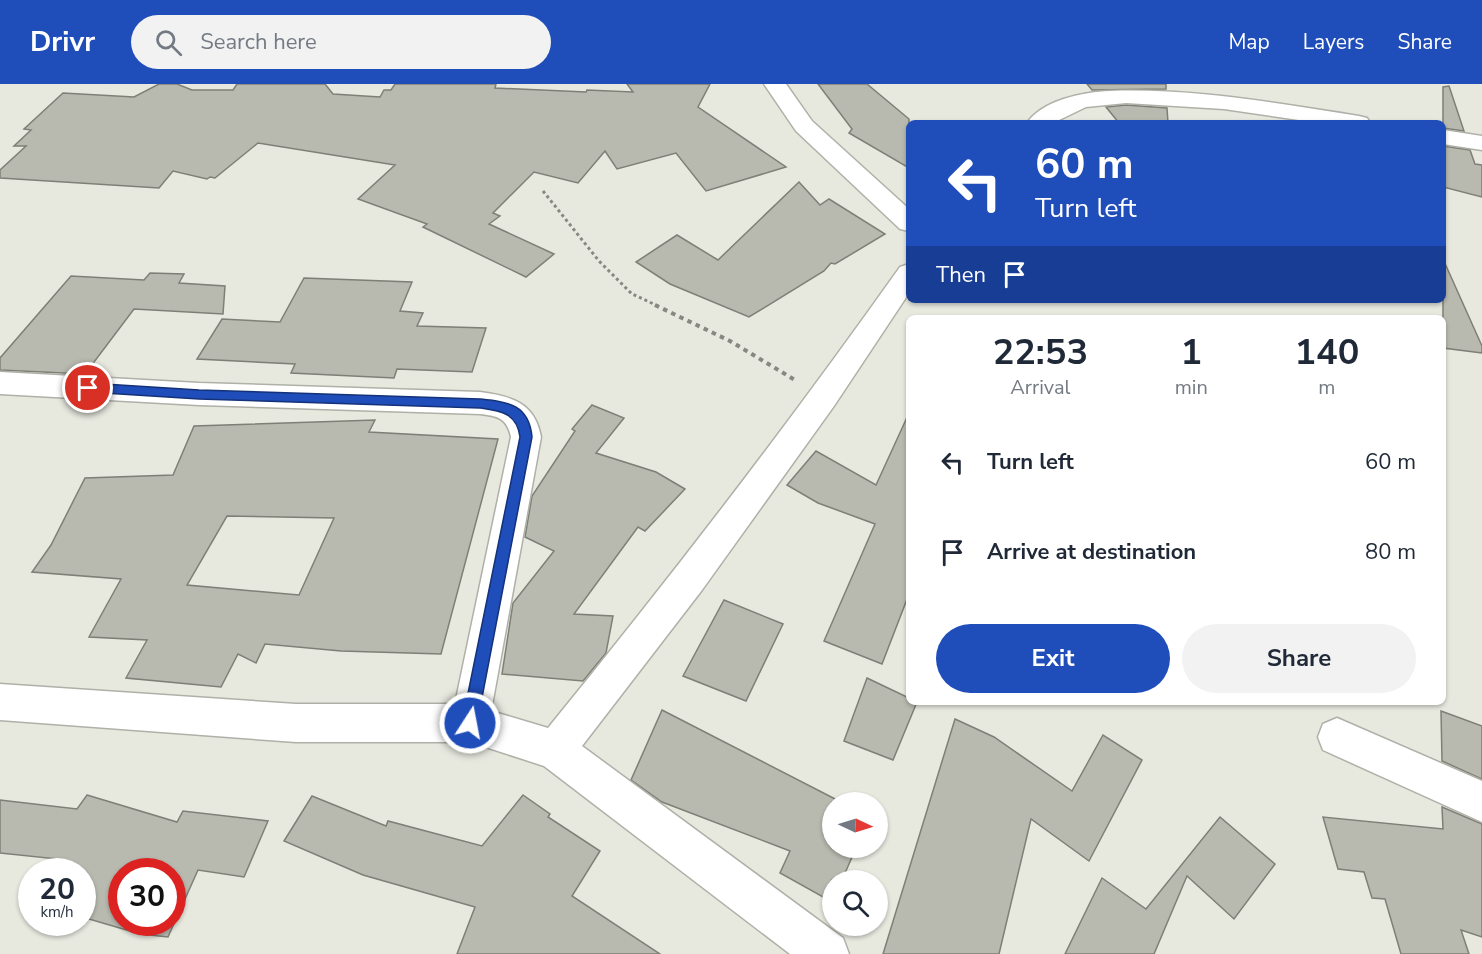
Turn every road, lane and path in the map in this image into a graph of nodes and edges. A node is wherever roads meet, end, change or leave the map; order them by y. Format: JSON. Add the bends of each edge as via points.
{"nodes":[{"id":1,"x":775,"y":84,"type":"edge"},
{"id":2,"x":1254,"y":84,"type":"edge"},
{"id":3,"x":1269,"y":108,"type":"junction"},
{"id":4,"x":1042,"y":120,"type":"edge"},
{"id":5,"x":1341,"y":120,"type":"edge"},
{"id":6,"x":1446,"y":137,"type":"edge"},
{"id":7,"x":1482,"y":143,"type":"edge"},
{"id":8,"x":543,"y":191,"type":"dead end"},
{"id":9,"x":906,"y":220,"type":"edge"},
{"id":10,"x":906,"y":277,"type":"edge"},
{"id":11,"x":0,"y":382,"type":"edge"},
{"id":12,"x":823,"y":398,"type":"junction"},
{"id":13,"x":0,"y":702,"type":"edge"},
{"id":14,"x":470,"y":723,"type":"junction"},
{"id":15,"x":1337,"y":737,"type":"dead end"},
{"id":16,"x":555,"y":750,"type":"junction"},
{"id":17,"x":1482,"y":802,"type":"edge"},
{"id":18,"x":827,"y":954,"type":"edge"}],
"edges":[{"from":1,"to":9,"type":"street","via":[[804,126]]},
{"from":2,"to":3,"type":"street"},
{"from":3,"to":4,"type":"street","via":[[1120,97],[1080,102]]},
{"from":3,"to":5,"type":"street"},
{"from":6,"to":7,"type":"street"},
{"from":8,"to":12,"type":"path","via":[[599,261],[632,294],[730,341]]},
{"from":10,"to":12,"type":"street"},
{"from":11,"to":14,"type":"street","via":[[199,394],[480,403],[515,412],[525,422],[526,437]]},
{"from":12,"to":16,"type":"street","via":[[690,579]]},
{"from":13,"to":14,"type":"street","via":[[296,723]]},
{"from":14,"to":16,"type":"street"},
{"from":15,"to":17,"type":"street"},
{"from":16,"to":18,"type":"street"}]}
